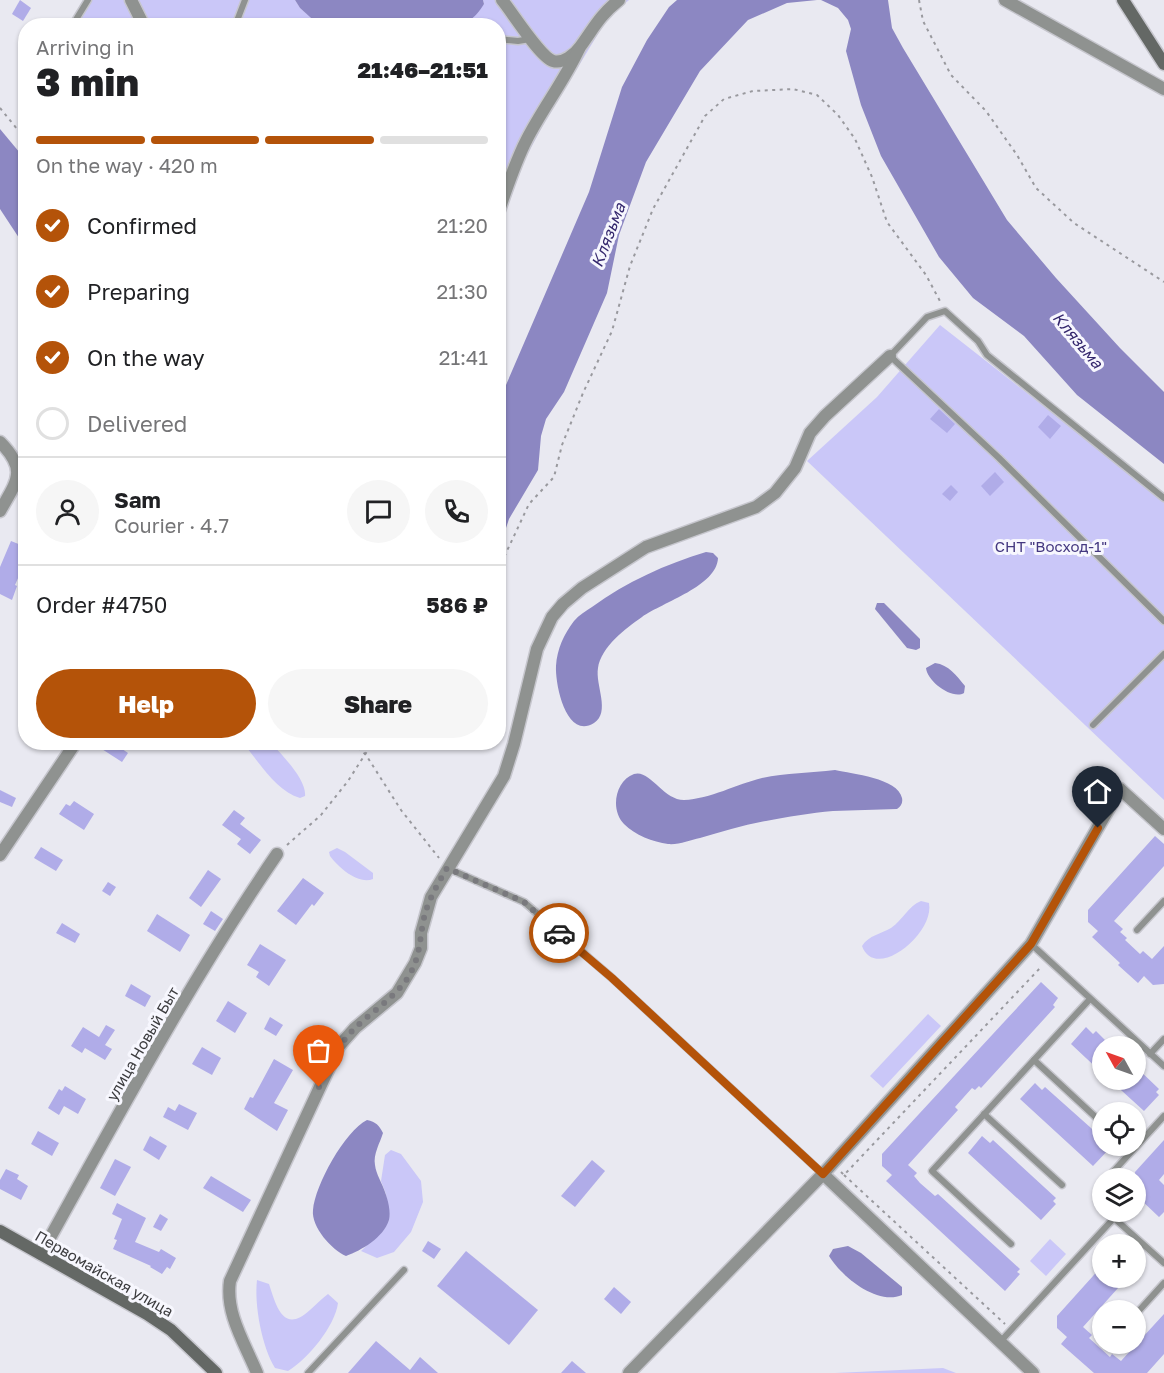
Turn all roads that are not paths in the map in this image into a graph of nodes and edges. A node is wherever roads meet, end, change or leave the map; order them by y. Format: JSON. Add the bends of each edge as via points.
{"nodes":[{"id":1,"x":88,"y":0,"type":"edge"},
{"id":2,"x":131,"y":0,"type":"edge"},
{"id":3,"x":245,"y":0,"type":"edge"},
{"id":4,"x":502,"y":0,"type":"edge"},
{"id":5,"x":619,"y":0,"type":"edge"},
{"id":6,"x":1005,"y":0,"type":"edge"},
{"id":7,"x":1123,"y":0,"type":"edge"},
{"id":8,"x":77,"y":18,"type":"edge"},
{"id":9,"x":140,"y":18,"type":"edge"},
{"id":10,"x":238,"y":18,"type":"edge"},
{"id":11,"x":531,"y":39,"type":"junction"},
{"id":12,"x":506,"y":40,"type":"edge"},
{"id":13,"x":579,"y":49,"type":"junction"},
{"id":14,"x":1164,"y":64,"type":"edge"},
{"id":15,"x":1164,"y":89,"type":"edge"},
{"id":16,"x":506,"y":190,"type":"edge"},
{"id":17,"x":890,"y":356,"type":"junction"},
{"id":18,"x":0,"y":442,"type":"edge"},
{"id":19,"x":4,"y":494,"type":"edge"},
{"id":20,"x":1164,"y":498,"type":"edge"},
{"id":21,"x":0,"y":511,"type":"edge"},
{"id":22,"x":1164,"y":621,"type":"edge"},
{"id":23,"x":1164,"y":654,"type":"edge"},
{"id":24,"x":1093,"y":725,"type":"dead end"},
{"id":25,"x":71,"y":750,"type":"edge"},
{"id":26,"x":1164,"y":829,"type":"edge"},
{"id":27,"x":277,"y":854,"type":"road end"},
{"id":28,"x":0,"y":855,"type":"edge"},
{"id":29,"x":447,"y":868,"type":"junction"},
{"id":30,"x":1164,"y":901,"type":"edge"},
{"id":31,"x":1137,"y":930,"type":"dead end"},
{"id":32,"x":1031,"y":944,"type":"junction"},
{"id":33,"x":1090,"y":999,"type":"junction"},
{"id":34,"x":1164,"y":1039,"type":"edge"},
{"id":35,"x":1150,"y":1054,"type":"junction"},
{"id":36,"x":1034,"y":1060,"type":"junction"},
{"id":37,"x":1164,"y":1066,"type":"edge"},
{"id":38,"x":984,"y":1114,"type":"junction"},
{"id":39,"x":1092,"y":1114,"type":"edge"},
{"id":40,"x":1164,"y":1116,"type":"edge"},
{"id":41,"x":1116,"y":1168,"type":"edge"},
{"id":42,"x":823,"y":1174,"type":"junction"},
{"id":43,"x":1062,"y":1185,"type":"dead end"},
{"id":44,"x":0,"y":1231,"type":"edge"},
{"id":45,"x":1011,"y":1244,"type":"dead end"},
{"id":46,"x":41,"y":1254,"type":"junction"},
{"id":47,"x":1164,"y":1263,"type":"edge"},
{"id":48,"x":404,"y":1270,"type":"dead end"},
{"id":49,"x":1164,"y":1283,"type":"edge"},
{"id":50,"x":1146,"y":1303,"type":"edge"},
{"id":51,"x":1000,"y":1343,"type":"junction"},
{"id":52,"x":216,"y":1373,"type":"edge"},
{"id":53,"x":257,"y":1373,"type":"edge"},
{"id":54,"x":308,"y":1373,"type":"edge"},
{"id":55,"x":629,"y":1373,"type":"edge"},
{"id":56,"x":1033,"y":1373,"type":"edge"}],
"edges":[{"from":1,"to":8,"type":"lane"},
{"from":2,"to":9,"type":"street"},
{"from":3,"to":10,"type":"lane"},
{"from":4,"to":11,"type":"street"},
{"from":5,"to":13,"type":"street","via":[[596,21]]},
{"from":6,"to":15,"type":"street"},
{"from":7,"to":14,"type":"main road"},
{"from":11,"to":12,"type":"lane"},
{"from":11,"to":13,"type":"street","via":[[553,61],[565,60]]},
{"from":13,"to":16,"type":"street","via":[[516,161]]},
{"from":17,"to":20,"type":"lane","via":[[927,317],[945,311],[978,341],[987,355]]},
{"from":17,"to":22,"type":"lane"},
{"from":17,"to":29,"type":"street","via":[[810,433],[795,468],[775,493],[756,507],[646,547],[563,604],[552,617],[537,649],[504,776]]},
{"from":18,"to":19,"type":"street","via":[[17,466],[17,480]]},
{"from":19,"to":21,"type":"street"},
{"from":23,"to":24,"type":"lane"},
{"from":25,"to":28,"type":"street"},
{"from":26,"to":32,"type":"street","via":[[1120,789]]},
{"from":27,"to":46,"type":"street","name":"улица Новый Быт","via":[[240,908],[156,1050]]},
{"from":29,"to":42,"type":"lane","via":[[524,902]]},
{"from":29,"to":53,"type":"street","via":[[431,897],[421,948],[408,977],[397,993],[339,1046],[230,1281],[230,1307]]},
{"from":30,"to":31,"type":"lane"},
{"from":32,"to":33,"type":"lane"},
{"from":32,"to":42,"type":"street"},
{"from":33,"to":35,"type":"lane"},
{"from":33,"to":36,"type":"lane"},
{"from":34,"to":35,"type":"lane"},
{"from":35,"to":37,"type":"lane"},
{"from":36,"to":38,"type":"lane"},
{"from":36,"to":39,"type":"lane"},
{"from":38,"to":43,"type":"lane"},
{"from":38,"to":45,"type":"lane","via":[[932,1171]]},
{"from":40,"to":41,"type":"lane"},
{"from":42,"to":51,"type":"street"},
{"from":42,"to":55,"type":"street"},
{"from":44,"to":46,"type":"main road","name":"Первомайская улица"},
{"from":46,"to":52,"type":"main road","name":"Первомайская улица","via":[[171,1330]]},
{"from":47,"to":51,"type":"lane","via":[[1114,1218]]},
{"from":48,"to":54,"type":"lane"},
{"from":49,"to":50,"type":"lane"},
{"from":51,"to":56,"type":"street"}]}
